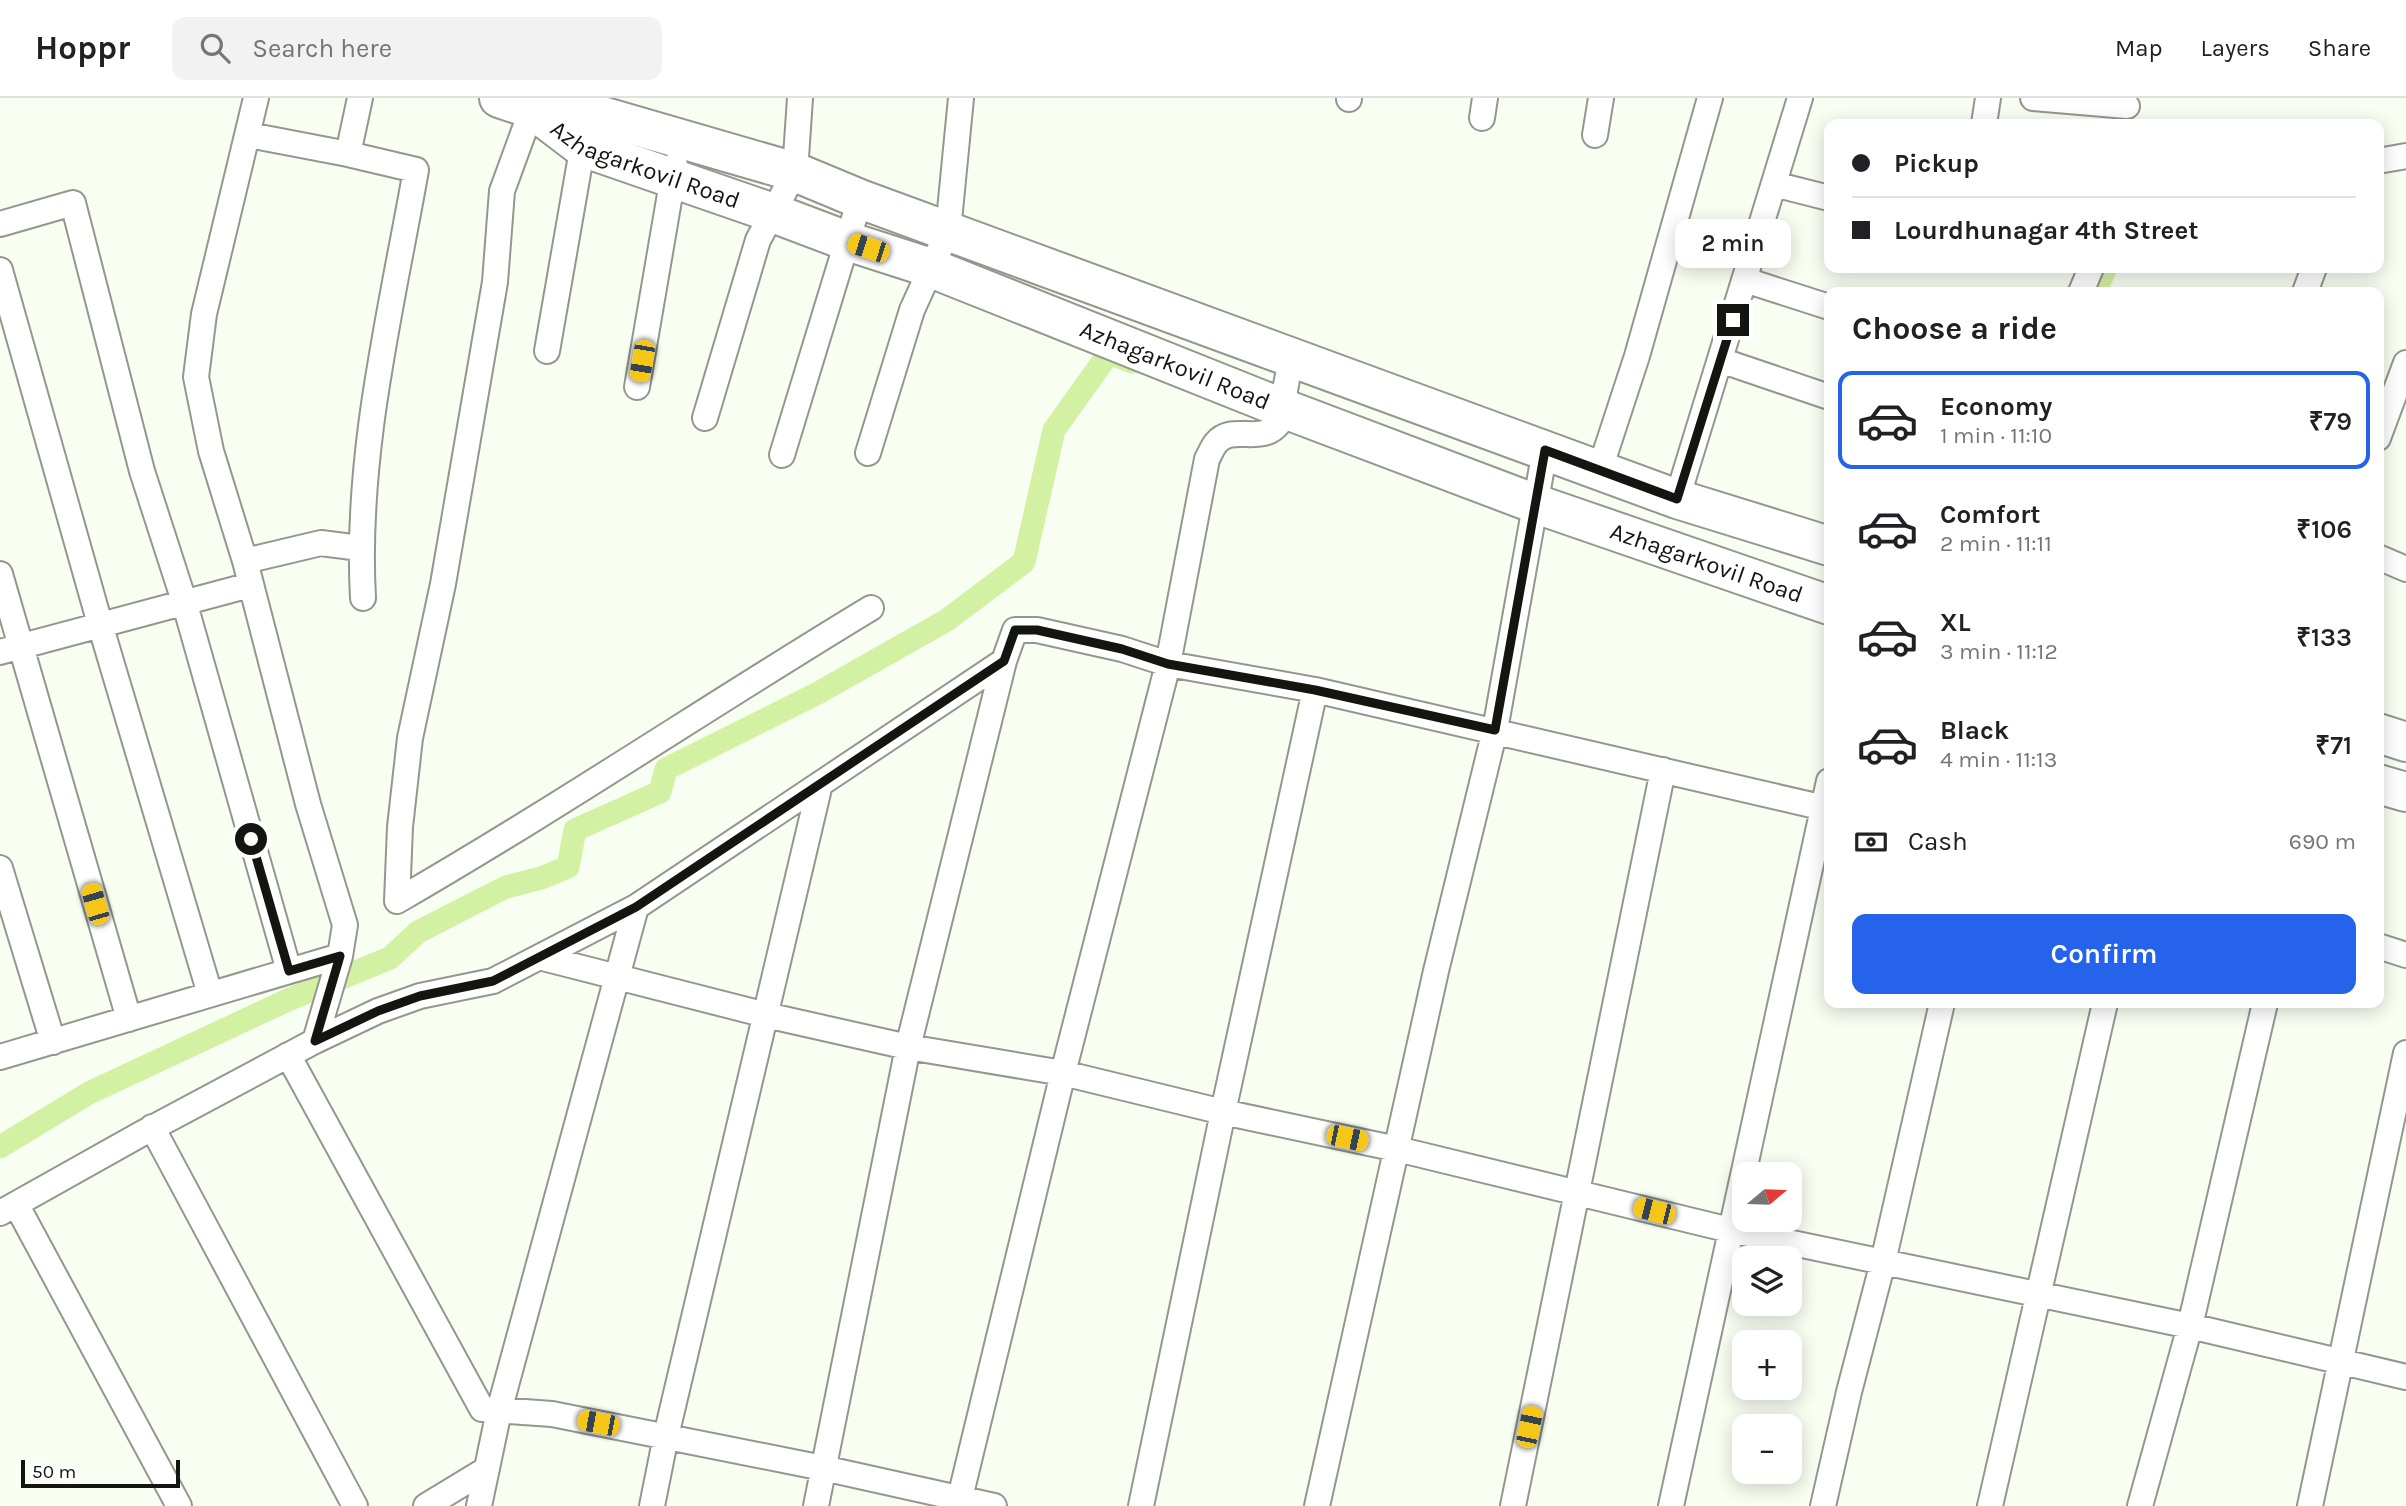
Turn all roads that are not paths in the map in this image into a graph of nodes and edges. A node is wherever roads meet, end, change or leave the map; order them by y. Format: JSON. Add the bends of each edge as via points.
{"nodes":[{"id":1,"x":256,"y":98,"type":"edge"},
{"id":2,"x":360,"y":98,"type":"edge"},
{"id":3,"x":800,"y":98,"type":"edge"},
{"id":4,"x":961,"y":98,"type":"edge"},
{"id":5,"x":1601,"y":98,"type":"edge"},
{"id":6,"x":1710,"y":98,"type":"edge"},
{"id":7,"x":1800,"y":98,"type":"edge"},
{"id":8,"x":1988,"y":98,"type":"edge"},
{"id":9,"x":2033,"y":98,"type":"edge"},
{"id":10,"x":515,"y":103,"type":"edge"},
{"id":11,"x":2127,"y":109,"type":"edge"},
{"id":12,"x":1985,"y":119,"type":"edge"},
{"id":13,"x":585,"y":129,"type":"junction"},
{"id":14,"x":249,"y":135,"type":"junction"},
{"id":15,"x":1595,"y":135,"type":"dead end"},
{"id":16,"x":679,"y":140,"type":"junction"},
{"id":17,"x":348,"y":154,"type":"junction"},
{"id":18,"x":2406,"y":156,"type":"edge"},
{"id":19,"x":2384,"y":161,"type":"edge"},
{"id":20,"x":794,"y":173,"type":"junction"},
{"id":21,"x":673,"y":178,"type":"junction"},
{"id":22,"x":1774,"y":184,"type":"junction"},
{"id":23,"x":1824,"y":197,"type":"edge"},
{"id":24,"x":860,"y":199,"type":"junction"},
{"id":25,"x":773,"y":213,"type":"junction"},
{"id":26,"x":0,"y":224,"type":"edge"},
{"id":27,"x":948,"y":231,"type":"junction"},
{"id":28,"x":847,"y":241,"type":"junction"},
{"id":29,"x":931,"y":268,"type":"junction"},
{"id":30,"x":0,"y":270,"type":"edge"},
{"id":31,"x":1075,"y":278,"type":"junction"},
{"id":32,"x":1745,"y":280,"type":"junction"},
{"id":33,"x":1824,"y":305,"type":"edge"},
{"id":34,"x":1055,"y":317,"type":"junction"},
{"id":35,"x":547,"y":351,"type":"dead end"},
{"id":36,"x":1291,"y":358,"type":"junction"},
{"id":37,"x":1720,"y":360,"type":"junction"},
{"id":38,"x":2406,"y":363,"type":"edge"},
{"id":39,"x":637,"y":387,"type":"dead end"},
{"id":40,"x":1824,"y":395,"type":"edge"},
{"id":41,"x":1280,"y":416,"type":"junction"},
{"id":42,"x":705,"y":418,"type":"dead end"},
{"id":43,"x":2384,"y":422,"type":"edge"},
{"id":44,"x":1545,"y":450,"type":"junction"},
{"id":45,"x":868,"y":453,"type":"dead end"},
{"id":46,"x":782,"y":455,"type":"dead end"},
{"id":47,"x":1600,"y":469,"type":"junction"},
{"id":48,"x":1677,"y":499,"type":"junction"},
{"id":49,"x":1535,"y":509,"type":"junction"},
{"id":50,"x":1824,"y":544,"type":"edge"},
{"id":51,"x":360,"y":548,"type":"junction"},
{"id":52,"x":2384,"y":560,"type":"edge"},
{"id":53,"x":2406,"y":569,"type":"edge"},
{"id":54,"x":248,"y":573,"type":"junction"},
{"id":55,"x":0,"y":574,"type":"edge"},
{"id":56,"x":363,"y":598,"type":"dead end"},
{"id":57,"x":184,"y":601,"type":"junction"},
{"id":58,"x":1824,"y":604,"type":"edge"},
{"id":59,"x":871,"y":608,"type":"dead end"},
{"id":60,"x":100,"y":624,"type":"junction"},
{"id":61,"x":10,"y":649,"type":"edge"},
{"id":62,"x":1004,"y":661,"type":"junction"},
{"id":63,"x":1168,"y":664,"type":"junction"},
{"id":64,"x":1315,"y":690,"type":"junction"},
{"id":65,"x":1495,"y":730,"type":"junction"},
{"id":66,"x":2384,"y":735,"type":"edge"},
{"id":67,"x":2406,"y":742,"type":"edge"},
{"id":68,"x":1663,"y":770,"type":"junction"},
{"id":69,"x":820,"y":784,"type":"junction"},
{"id":70,"x":2384,"y":786,"type":"edge"},
{"id":71,"x":2406,"y":792,"type":"edge"},
{"id":72,"x":1824,"y":808,"type":"edge"},
{"id":73,"x":1824,"y":812,"type":"edge"},
{"id":74,"x":0,"y":868,"type":"edge"},
{"id":75,"x":636,"y":907,"type":"junction"},
{"id":76,"x":2384,"y":948,"type":"edge"},
{"id":77,"x":2406,"y":955,"type":"edge"},
{"id":78,"x":539,"y":957,"type":"junction"},
{"id":79,"x":289,"y":971,"type":"junction"},
{"id":80,"x":334,"y":975,"type":"junction"},
{"id":81,"x":615,"y":977,"type":"junction"},
{"id":82,"x":210,"y":995,"type":"junction"},
{"id":83,"x":1941,"y":1008,"type":"edge"},
{"id":84,"x":2104,"y":1008,"type":"edge"},
{"id":85,"x":2264,"y":1008,"type":"edge"},
{"id":86,"x":765,"y":1015,"type":"junction"},
{"id":87,"x":129,"y":1018,"type":"junction"},
{"id":88,"x":315,"y":1041,"type":"junction"},
{"id":89,"x":53,"y":1042,"type":"junction"},
{"id":90,"x":908,"y":1046,"type":"junction"},
{"id":91,"x":288,"y":1055,"type":"junction"},
{"id":92,"x":2406,"y":1055,"type":"edge"},
{"id":93,"x":0,"y":1058,"type":"edge"},
{"id":94,"x":1063,"y":1073,"type":"junction"},
{"id":95,"x":1223,"y":1112,"type":"junction"},
{"id":96,"x":152,"y":1127,"type":"junction"},
{"id":97,"x":1397,"y":1149,"type":"junction"},
{"id":98,"x":1577,"y":1192,"type":"junction"},
{"id":99,"x":8,"y":1209,"type":"edge"},
{"id":100,"x":1730,"y":1230,"type":"junction"},
{"id":101,"x":1884,"y":1262,"type":"junction"},
{"id":102,"x":2038,"y":1295,"type":"junction"},
{"id":103,"x":2190,"y":1326,"type":"junction"},
{"id":104,"x":2341,"y":1362,"type":"junction"},
{"id":105,"x":2406,"y":1377,"type":"edge"},
{"id":106,"x":499,"y":1410,"type":"junction"},
{"id":107,"x":666,"y":1436,"type":"junction"},
{"id":108,"x":823,"y":1468,"type":"junction"},
{"id":109,"x":486,"y":1469,"type":"junction"},
{"id":110,"x":958,"y":1502,"type":"edge"},
{"id":111,"x":178,"y":1506,"type":"edge"},
{"id":112,"x":355,"y":1506,"type":"edge"},
{"id":113,"x":426,"y":1506,"type":"edge"},
{"id":114,"x":479,"y":1506,"type":"edge"},
{"id":115,"x":652,"y":1506,"type":"edge"},
{"id":116,"x":816,"y":1506,"type":"edge"},
{"id":117,"x":994,"y":1506,"type":"edge"},
{"id":118,"x":1141,"y":1506,"type":"edge"},
{"id":119,"x":1317,"y":1506,"type":"edge"},
{"id":120,"x":1513,"y":1506,"type":"edge"},
{"id":121,"x":1671,"y":1506,"type":"edge"},
{"id":122,"x":1823,"y":1506,"type":"edge"},
{"id":123,"x":1990,"y":1506,"type":"edge"},
{"id":124,"x":2140,"y":1506,"type":"edge"},
{"id":125,"x":2310,"y":1506,"type":"edge"}],
"edges":[{"from":1,"to":14,"type":"street"},
{"from":2,"to":17,"type":"street"},
{"from":3,"to":20,"type":"street"},
{"from":4,"to":27,"type":"street"},
{"from":5,"to":15,"type":"street"},
{"from":6,"to":47,"type":"street"},
{"from":7,"to":22,"type":"street"},
{"from":8,"to":12,"type":"street"},
{"from":9,"to":11,"type":"street"},
{"from":10,"to":13,"type":"main road","name":"Azhagarkovil Road"},
{"from":10,"to":59,"type":"street","via":[[495,282],[443,584],[410,738],[397,901],[516,832]]},
{"from":13,"to":16,"type":"main road","name":"Azhagarkovil Road"},
{"from":13,"to":21,"type":"main road","name":"Azhagarkovil Road"},
{"from":13,"to":35,"type":"street"},
{"from":14,"to":17,"type":"street"},
{"from":14,"to":54,"type":"street","via":[[204,314],[196,377],[211,451]]},
{"from":16,"to":20,"type":"main road","name":"Azhagarkovil Road"},
{"from":16,"to":21,"type":"street"},
{"from":17,"to":51,"type":"street","via":[[416,170],[375,394]]},
{"from":18,"to":19,"type":"street"},
{"from":20,"to":24,"type":"main road","name":"Azhagarkovil Road"},
{"from":20,"to":25,"type":"street"},
{"from":21,"to":25,"type":"main road","name":"Azhagarkovil Road"},
{"from":21,"to":39,"type":"street"},
{"from":22,"to":23,"type":"street"},
{"from":22,"to":32,"type":"street"},
{"from":24,"to":27,"type":"main road","name":"Azhagarkovil Road"},
{"from":24,"to":28,"type":"street"},
{"from":25,"to":28,"type":"main road","name":"Azhagarkovil Road"},
{"from":25,"to":42,"type":"street","via":[[758,240]]},
{"from":26,"to":57,"type":"street","via":[[73,203],[142,471]]},
{"from":27,"to":29,"type":"street"},
{"from":27,"to":31,"type":"main road","name":"Azhagarkovil Road"},
{"from":28,"to":29,"type":"main road","name":"Azhagarkovil Road"},
{"from":28,"to":46,"type":"street"},
{"from":29,"to":34,"type":"main road","name":"Azhagarkovil Road"},
{"from":29,"to":45,"type":"street","via":[[912,310]]},
{"from":30,"to":60,"type":"street"},
{"from":31,"to":34,"type":"main road"},
{"from":31,"to":36,"type":"main road","name":"Azhagarkovil Road"},
{"from":32,"to":33,"type":"street"},
{"from":32,"to":37,"type":"street"},
{"from":34,"to":41,"type":"main road","name":"Azhagarkovil Road"},
{"from":36,"to":41,"type":"street"},
{"from":36,"to":44,"type":"main road","name":"Azhagarkovil Road"},
{"from":37,"to":40,"type":"street"},
{"from":37,"to":48,"type":"street"},
{"from":38,"to":43,"type":"street"},
{"from":41,"to":49,"type":"main road","name":"Azhagarkovil Road"},
{"from":41,"to":63,"type":"street","via":[[1273,431],[1264,435],[1233,434],[1217,441],[1207,459]]},
{"from":44,"to":47,"type":"main road","name":"Azhagarkovil Road"},
{"from":44,"to":49,"type":"street"},
{"from":47,"to":48,"type":"main road","name":"Azhagarkovil Road"},
{"from":48,"to":50,"type":"main road","name":"Azhagarkovil Road"},
{"from":49,"to":58,"type":"main road","name":"Azhagarkovil Road"},
{"from":49,"to":65,"type":"street"},
{"from":51,"to":54,"type":"street","via":[[321,543]]},
{"from":51,"to":56,"type":"street"},
{"from":52,"to":53,"type":"street"},
{"from":54,"to":57,"type":"street"},
{"from":54,"to":80,"type":"street","via":[[308,804],[345,925]]},
{"from":55,"to":61,"type":"street"},
{"from":57,"to":60,"type":"street"},
{"from":57,"to":79,"type":"street"},
{"from":60,"to":61,"type":"street"},
{"from":60,"to":82,"type":"street"},
{"from":61,"to":87,"type":"street"},
{"from":62,"to":63,"type":"street","via":[[1015,630],[1037,630]]},
{"from":62,"to":69,"type":"street"},
{"from":62,"to":90,"type":"street"},
{"from":63,"to":64,"type":"street"},
{"from":63,"to":94,"type":"street"},
{"from":64,"to":65,"type":"street"},
{"from":64,"to":95,"type":"street"},
{"from":65,"to":68,"type":"street"},
{"from":65,"to":97,"type":"street"},
{"from":66,"to":67,"type":"main road"},
{"from":68,"to":72,"type":"street"},
{"from":68,"to":98,"type":"street"},
{"from":69,"to":75,"type":"street"},
{"from":69,"to":86,"type":"street"},
{"from":70,"to":71,"type":"main road"},
{"from":73,"to":100,"type":"street"},
{"from":74,"to":89,"type":"street"},
{"from":75,"to":78,"type":"street"},
{"from":75,"to":81,"type":"street"},
{"from":76,"to":77,"type":"street"},
{"from":78,"to":81,"type":"street"},
{"from":78,"to":88,"type":"street","via":[[493,981],[420,996]]},
{"from":79,"to":80,"type":"street"},
{"from":79,"to":82,"type":"street"},
{"from":80,"to":88,"type":"street"},
{"from":81,"to":86,"type":"street"},
{"from":81,"to":106,"type":"street"},
{"from":82,"to":87,"type":"street"},
{"from":83,"to":101,"type":"street"},
{"from":84,"to":102,"type":"street"},
{"from":85,"to":103,"type":"street"},
{"from":86,"to":90,"type":"street"},
{"from":86,"to":107,"type":"street"},
{"from":87,"to":89,"type":"street"},
{"from":88,"to":91,"type":"street"},
{"from":89,"to":93,"type":"street"},
{"from":90,"to":94,"type":"street"},
{"from":90,"to":108,"type":"street"},
{"from":91,"to":96,"type":"street"},
{"from":91,"to":106,"type":"street","via":[[482,1409]]},
{"from":92,"to":104,"type":"street"},
{"from":94,"to":95,"type":"street"},
{"from":94,"to":110,"type":"street"},
{"from":95,"to":97,"type":"street"},
{"from":95,"to":118,"type":"street"},
{"from":96,"to":99,"type":"street"},
{"from":96,"to":112,"type":"street"},
{"from":97,"to":98,"type":"street"},
{"from":97,"to":119,"type":"street"},
{"from":98,"to":100,"type":"street"},
{"from":98,"to":120,"type":"street"},
{"from":99,"to":111,"type":"street"},
{"from":100,"to":101,"type":"street"},
{"from":100,"to":121,"type":"street"},
{"from":101,"to":102,"type":"street"},
{"from":101,"to":122,"type":"street"},
{"from":102,"to":103,"type":"street"},
{"from":102,"to":123,"type":"street"},
{"from":103,"to":104,"type":"street"},
{"from":103,"to":124,"type":"street"},
{"from":104,"to":105,"type":"street"},
{"from":104,"to":125,"type":"street"},
{"from":106,"to":107,"type":"street","via":[[552,1414]]},
{"from":106,"to":109,"type":"street"},
{"from":107,"to":108,"type":"street"},
{"from":107,"to":115,"type":"street"},
{"from":108,"to":110,"type":"street"},
{"from":108,"to":116,"type":"street"},
{"from":109,"to":113,"type":"street"},
{"from":109,"to":114,"type":"street"},
{"from":110,"to":117,"type":"street"}]}
